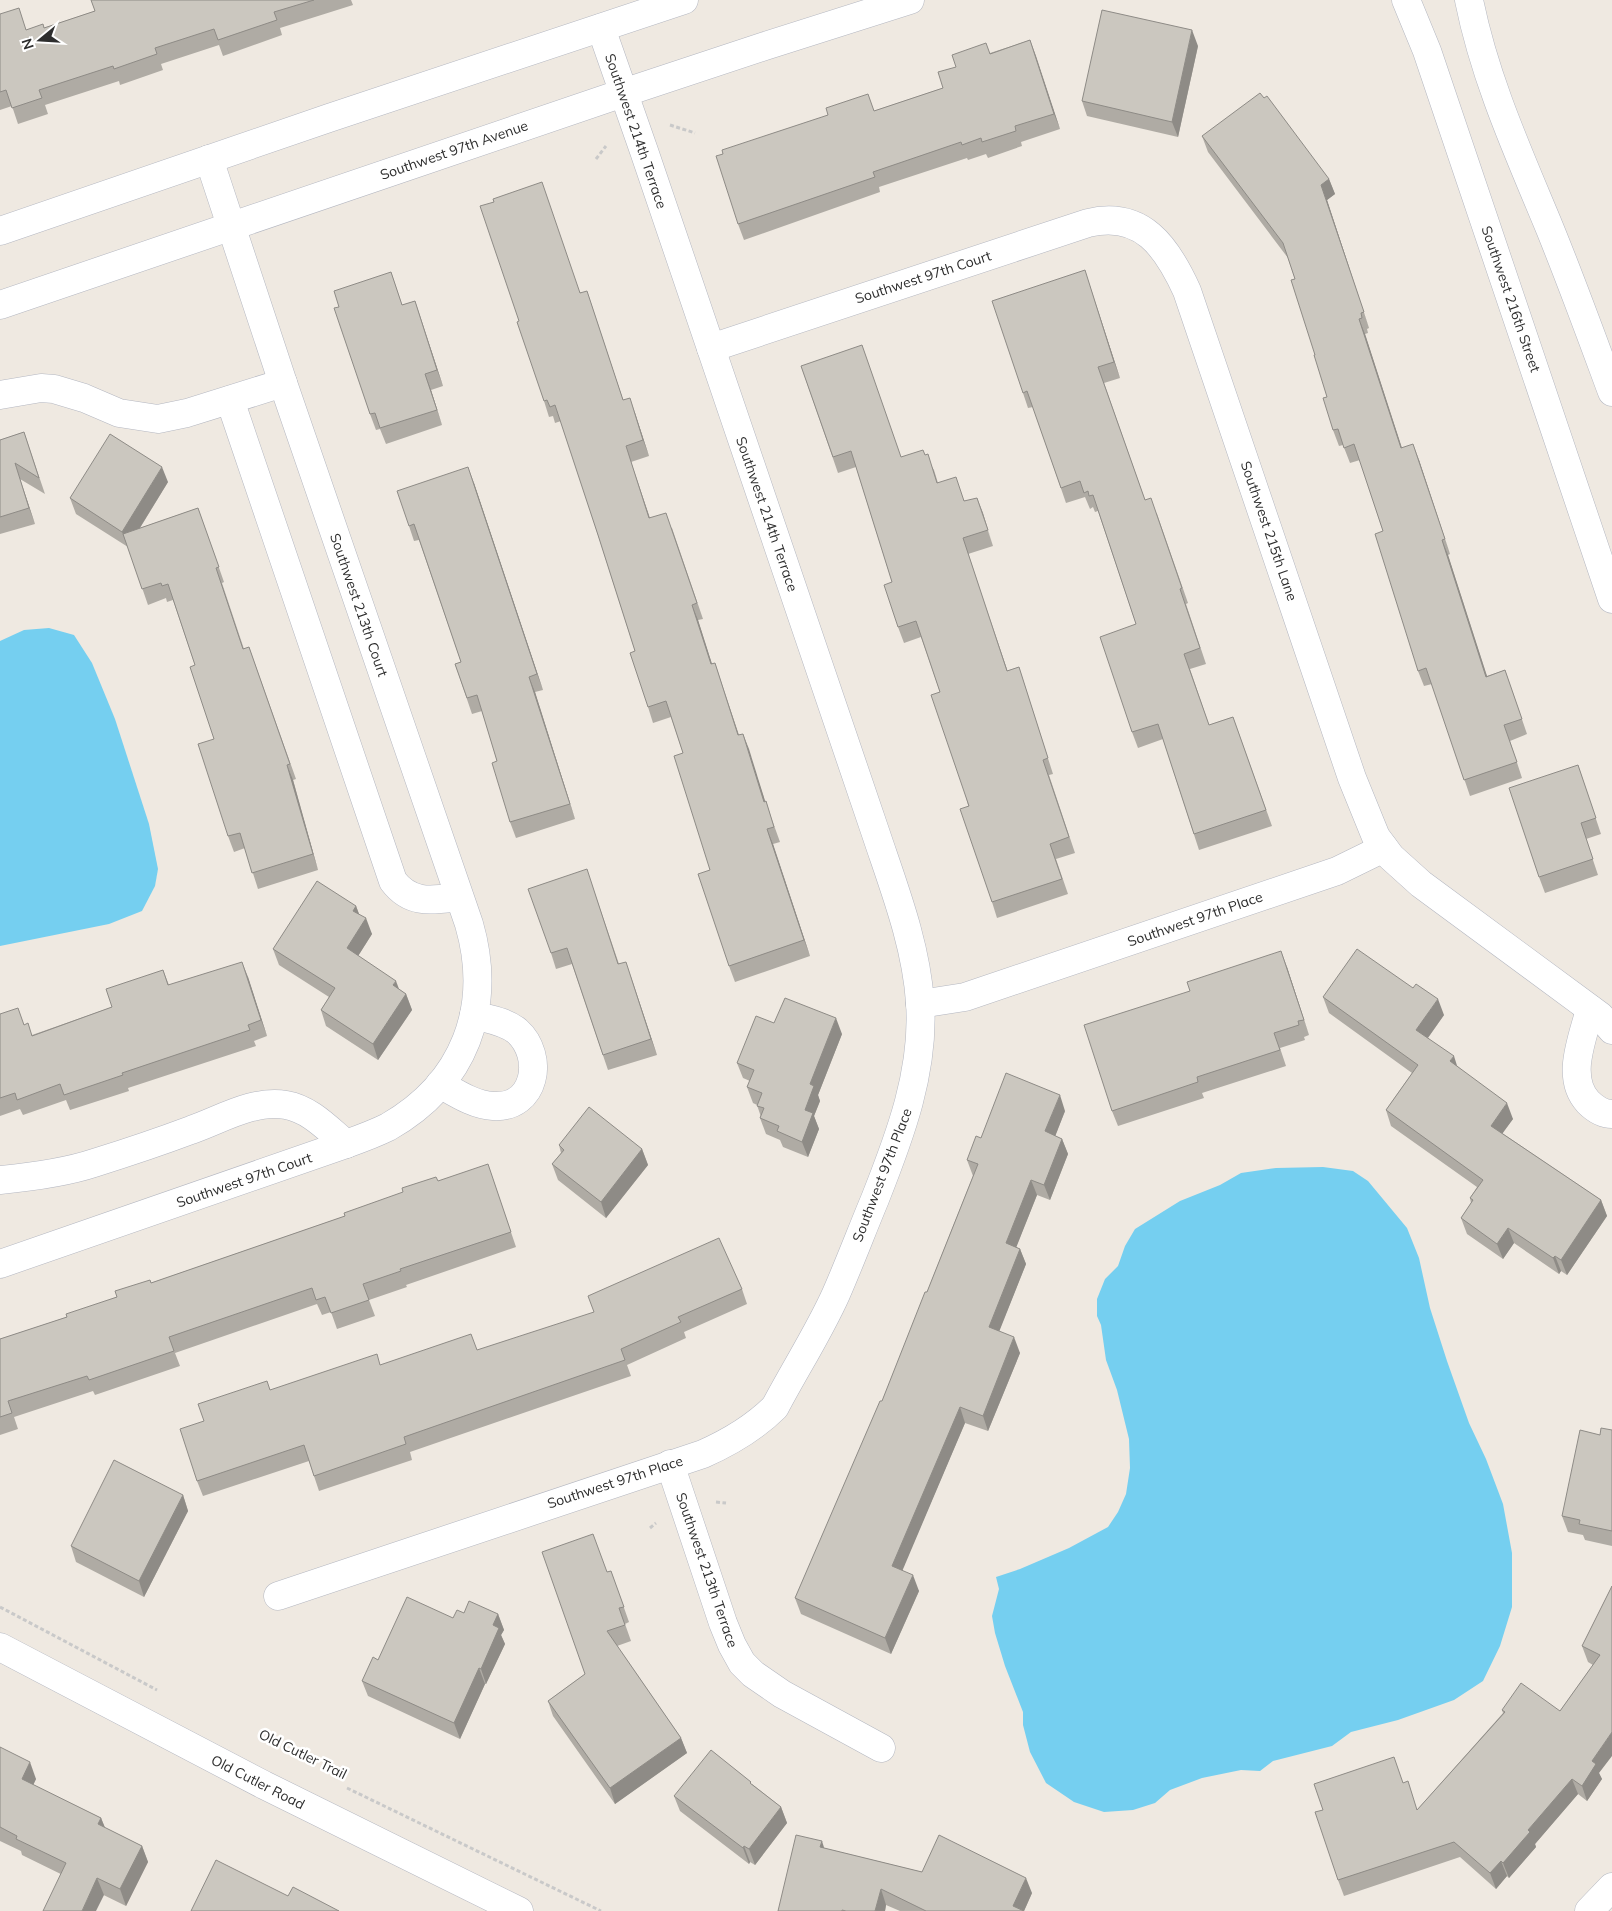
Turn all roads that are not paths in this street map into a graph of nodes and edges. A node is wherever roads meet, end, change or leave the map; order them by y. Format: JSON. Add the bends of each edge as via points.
{"nodes":[{"id":1,"x":684,"y":0,"type":"edge"},
{"id":2,"x":910,"y":0,"type":"edge"},
{"id":3,"x":1406,"y":0,"type":"edge"},
{"id":4,"x":1470,"y":0,"type":"edge"},
{"id":5,"x":601,"y":28,"type":"junction"},
{"id":6,"x":623,"y":92,"type":"junction"},
{"id":7,"x":209,"y":159,"type":"junction"},
{"id":8,"x":1138,"y":225,"type":"joint"},
{"id":9,"x":231,"y":226,"type":"junction"},
{"id":10,"x":0,"y":231,"type":"edge"},
{"id":11,"x":0,"y":305,"type":"edge"},
{"id":12,"x":711,"y":348,"type":"junction"},
{"id":13,"x":284,"y":383,"type":"junction"},
{"id":14,"x":1612,"y":392,"type":"edge"},
{"id":15,"x":0,"y":395,"type":"edge"},
{"id":16,"x":230,"y":400,"type":"junction"},
{"id":17,"x":1612,"y":599,"type":"edge"},
{"id":18,"x":1384,"y":848,"type":"junction"},
{"id":19,"x":459,"y":897,"type":"junction"},
{"id":20,"x":920,"y":1004,"type":"junction"},
{"id":21,"x":474,"y":1015,"type":"junction"},
{"id":22,"x":1603,"y":1018,"type":"edge"},
{"id":23,"x":460,"y":1054,"type":"joint"},
{"id":24,"x":440,"y":1084,"type":"junction"},
{"id":25,"x":1612,"y":1114,"type":"edge"},
{"id":26,"x":346,"y":1144,"type":"junction"},
{"id":27,"x":0,"y":1180,"type":"edge"},
{"id":28,"x":0,"y":1264,"type":"edge"},
{"id":29,"x":670,"y":1464,"type":"junction"},
{"id":30,"x":278,"y":1596,"type":"dead end"},
{"id":31,"x":0,"y":1648,"type":"edge"},
{"id":32,"x":881,"y":1748,"type":"dead end"},
{"id":33,"x":1612,"y":1888,"type":"edge"},
{"id":34,"x":519,"y":1911,"type":"edge"},
{"id":35,"x":1589,"y":1911,"type":"edge"}],
"edges":[{"from":1,"to":5,"type":"street"},
{"from":2,"to":6,"type":"street","name":"Southwest 97th Avenue"},
{"from":3,"to":17,"type":"street","name":"Southwest 216th Street","via":[[1427,51]]},
{"from":4,"to":14,"type":"street","via":[[1477,35],[1499,104]]},
{"from":5,"to":6,"type":"street","name":"Southwest 214th Terrace"},
{"from":5,"to":7,"type":"street"},
{"from":6,"to":9,"type":"street","name":"Southwest 97th Avenue"},
{"from":6,"to":12,"type":"street","name":"Southwest 214th Terrace"},
{"from":7,"to":9,"type":"street","name":"Southwest 213th Court"},
{"from":7,"to":10,"type":"street"},
{"from":8,"to":12,"type":"street","name":"Southwest 97th Court","via":[[1120,220],[1088,223]]},
{"from":8,"to":18,"type":"street","name":"Southwest 215th Lane","via":[[1152,235],[1165,252],[1187,291],[1355,785],[1370,824]]},
{"from":9,"to":11,"type":"street","name":"Southwest 97th Avenue"},
{"from":9,"to":13,"type":"street","name":"Southwest 213th Court"},
{"from":12,"to":20,"type":"street","name":"Southwest 214th Terrace","via":[[894,890],[916,967]]},
{"from":13,"to":16,"type":"street"},
{"from":13,"to":19,"type":"street","name":"Southwest 213th Court"},
{"from":15,"to":16,"type":"street","via":[[54,388],[119,413],[158,419]]},
{"from":16,"to":19,"type":"street","via":[[393,881],[400,890],[413,897],[427,900]]},
{"from":18,"to":20,"type":"street","name":"Southwest 97th Place","via":[[1337,871],[975,994]]},
{"from":18,"to":22,"type":"street","via":[[1422,884]]},
{"from":19,"to":21,"type":"street","name":"Southwest 213th Court","via":[[477,960]]},
{"from":20,"to":29,"type":"street","name":"Southwest 97th Place","via":[[920,1043],[910,1102],[836,1295],[775,1407],[763,1420],[727,1443]]},
{"from":21,"to":23,"type":"street","name":"Southwest 213th Court"},
{"from":21,"to":24,"type":"street","via":[[507,1024],[524,1039],[534,1061],[531,1083],[509,1104],[492,1106],[461,1096]]},
{"from":22,"to":25,"type":"street","via":[[1577,1059],[1576,1075],[1590,1104]]},
{"from":23,"to":24,"type":"street","name":"Southwest 97th Court"},
{"from":24,"to":26,"type":"street","name":"Southwest 97th Court","via":[[389,1126]]},
{"from":26,"to":27,"type":"street","via":[[302,1110],[272,1104],[235,1112],[193,1130],[80,1167]]},
{"from":26,"to":28,"type":"street","name":"Southwest 97th Court"},
{"from":29,"to":30,"type":"street","name":"Southwest 97th Place"},
{"from":29,"to":32,"type":"street","name":"Southwest 213th Terrace","via":[[723,1623],[742,1662],[752,1674],[782,1694]]},
{"from":31,"to":34,"type":"street","name":"Old Cutler Road","via":[[264,1785]]},
{"from":33,"to":35,"type":"street"}]}
